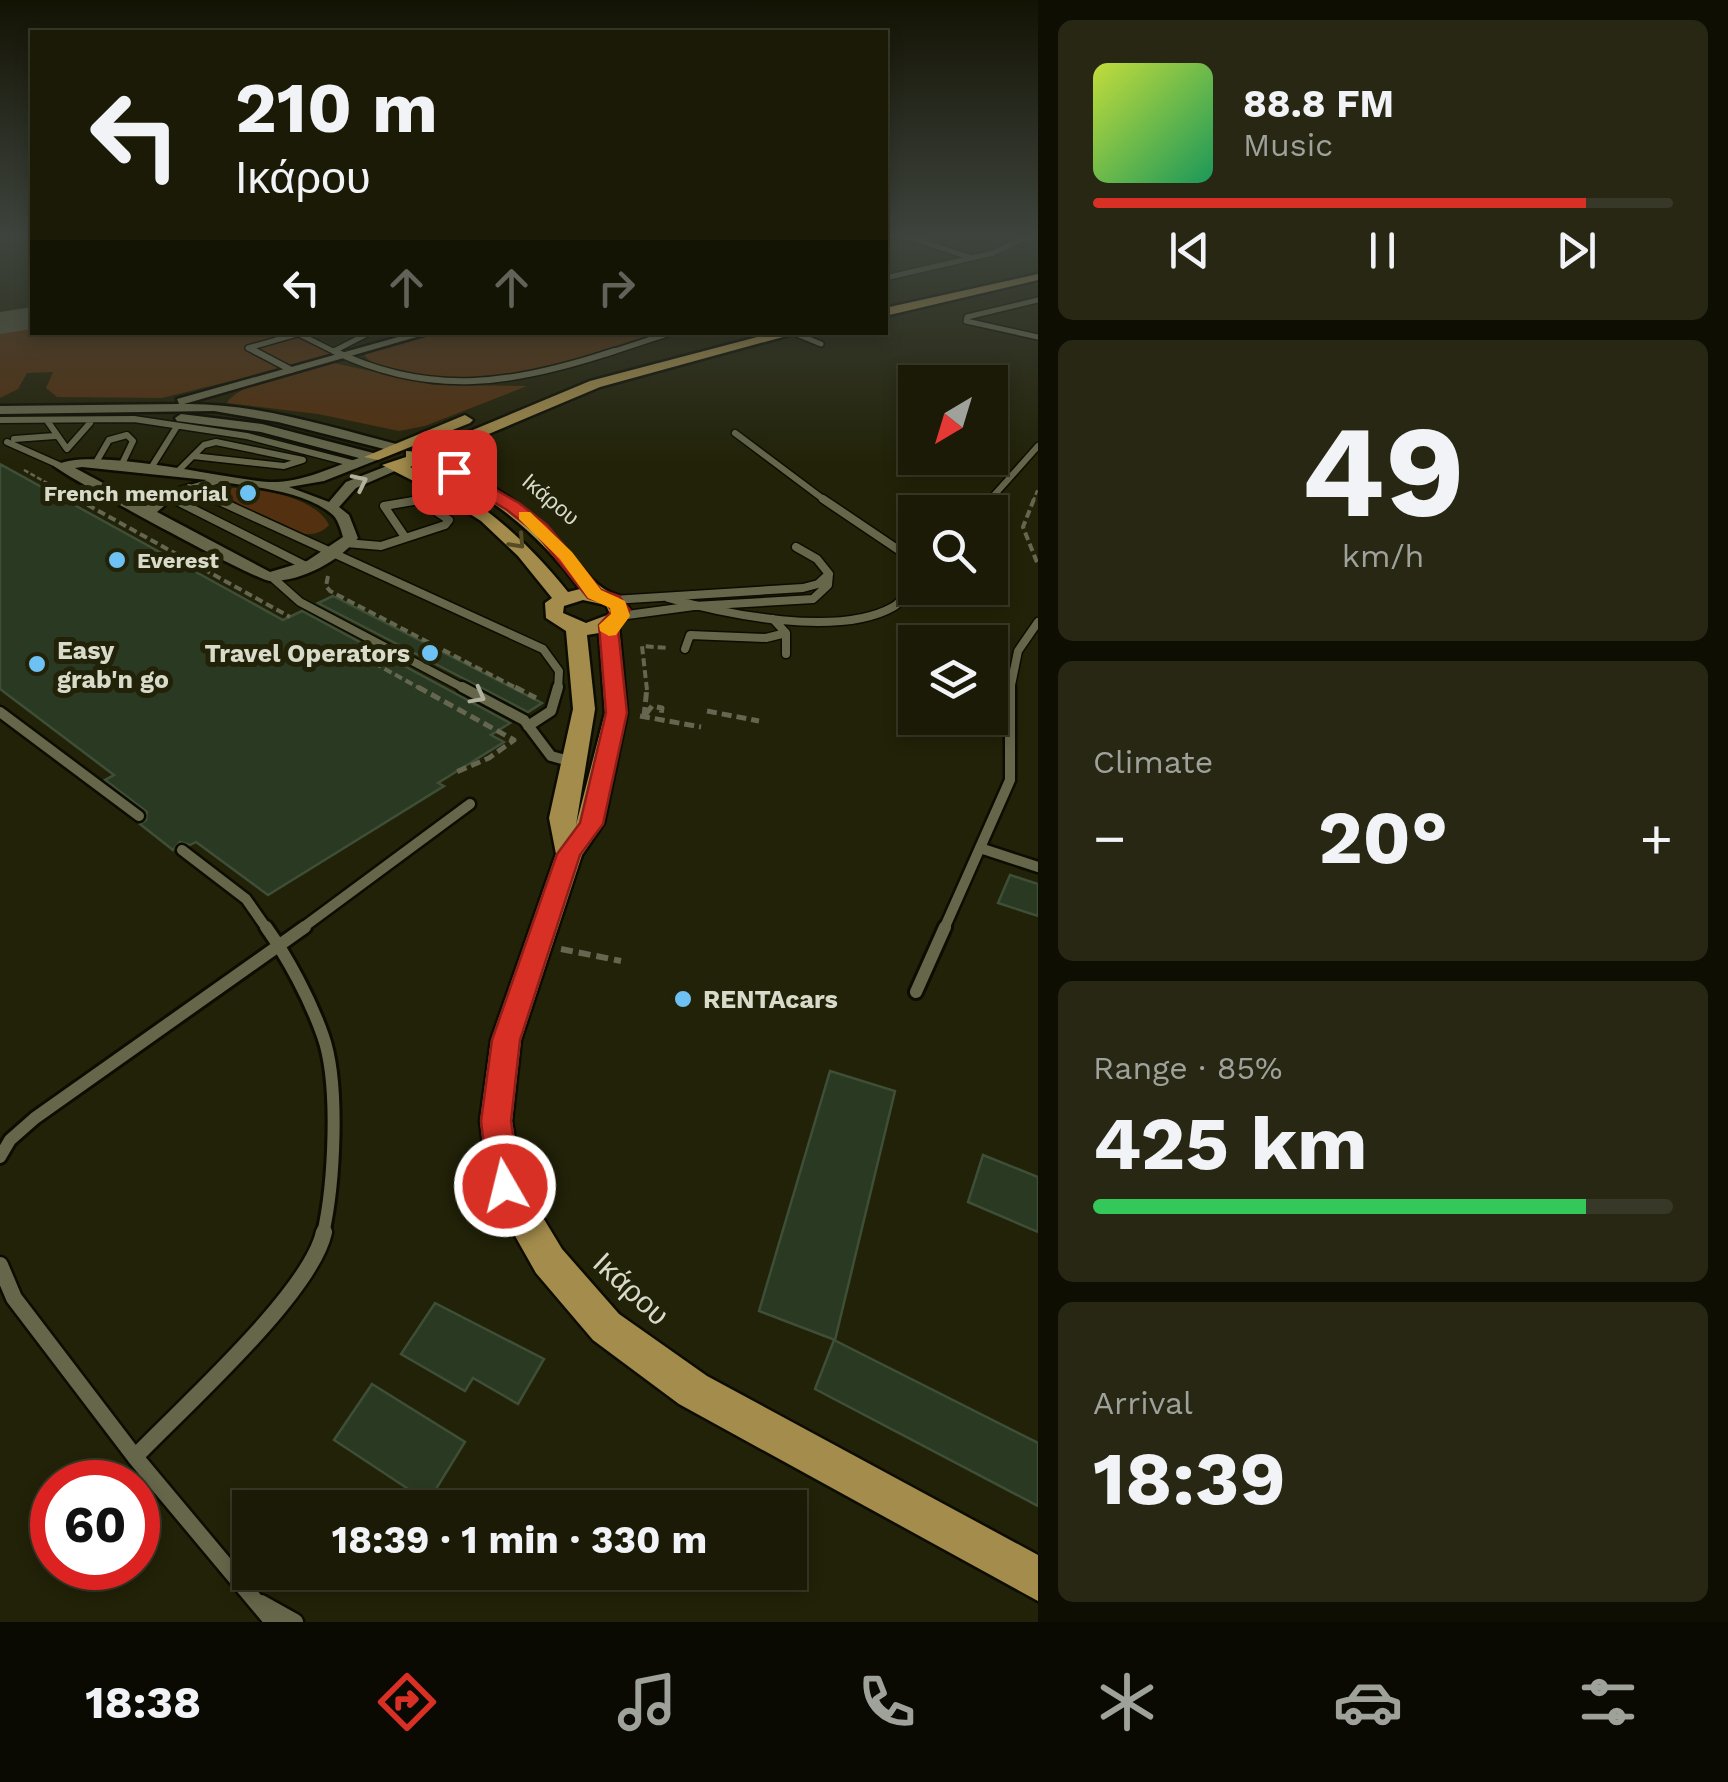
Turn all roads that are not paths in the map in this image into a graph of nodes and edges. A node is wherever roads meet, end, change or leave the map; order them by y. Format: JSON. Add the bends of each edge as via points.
{"nodes":[{"id":1,"x":985,"y":313,"type":"edge"},
{"id":2,"x":290,"y":335,"type":"edge"},
{"id":3,"x":300,"y":335,"type":"edge"},
{"id":4,"x":366,"y":335,"type":"edge"},
{"id":5,"x":417,"y":335,"type":"edge"},
{"id":6,"x":663,"y":335,"type":"edge"},
{"id":7,"x":737,"y":335,"type":"edge"},
{"id":8,"x":785,"y":335,"type":"edge"},
{"id":9,"x":799,"y":335,"type":"edge"},
{"id":10,"x":1038,"y":337,"type":"edge"},
{"id":11,"x":821,"y":344,"type":"dead end"},
{"id":12,"x":339,"y":353,"type":"junction"},
{"id":13,"x":291,"y":370,"type":"junction"},
{"id":14,"x":266,"y":377,"type":"junction"},
{"id":15,"x":171,"y":407,"type":"junction"},
{"id":16,"x":214,"y":407,"type":"junction"},
{"id":17,"x":0,"y":410,"type":"edge"},
{"id":18,"x":24,"y":418,"type":"junction"},
{"id":19,"x":0,"y":420,"type":"edge"},
{"id":20,"x":48,"y":422,"type":"dead end"},
{"id":21,"x":90,"y":423,"type":"dead end"},
{"id":22,"x":176,"y":428,"type":"junction"},
{"id":23,"x":323,"y":428,"type":"junction"},
{"id":24,"x":735,"y":433,"type":"dead end"},
{"id":25,"x":54,"y":436,"type":"junction"},
{"id":26,"x":305,"y":438,"type":"junction"},
{"id":27,"x":7,"y":442,"type":"edge"},
{"id":28,"x":1038,"y":446,"type":"edge"},
{"id":29,"x":396,"y":448,"type":"junction"},
{"id":30,"x":194,"y":456,"type":"junction"},
{"id":31,"x":422,"y":458,"type":"junction"},
{"id":32,"x":363,"y":460,"type":"junction"},
{"id":33,"x":95,"y":464,"type":"junction"},
{"id":34,"x":62,"y":466,"type":"junction"},
{"id":35,"x":122,"y":466,"type":"junction"},
{"id":36,"x":151,"y":468,"type":"junction"},
{"id":37,"x":397,"y":468,"type":"junction"},
{"id":38,"x":178,"y":470,"type":"junction"},
{"id":39,"x":234,"y":480,"type":"junction"},
{"id":40,"x":272,"y":486,"type":"junction"},
{"id":41,"x":189,"y":487,"type":"junction"},
{"id":42,"x":995,"y":495,"type":"edge"},
{"id":43,"x":167,"y":496,"type":"junction"},
{"id":44,"x":331,"y":508,"type":"junction"},
{"id":45,"x":146,"y":514,"type":"junction"},
{"id":46,"x":405,"y":537,"type":"junction"},
{"id":47,"x":353,"y":546,"type":"junction"},
{"id":48,"x":796,"y":548,"type":"dead end"},
{"id":49,"x":898,"y":551,"type":"edge"},
{"id":50,"x":329,"y":560,"type":"junction"},
{"id":51,"x":304,"y":565,"type":"junction"},
{"id":52,"x":371,"y":569,"type":"junction"},
{"id":53,"x":829,"y":574,"type":"junction"},
{"id":54,"x":273,"y":578,"type":"junction"},
{"id":55,"x":562,"y":598,"type":"junction"},
{"id":56,"x":668,"y":598,"type":"junction"},
{"id":57,"x":898,"y":602,"type":"edge"},
{"id":58,"x":694,"y":606,"type":"junction"},
{"id":59,"x":609,"y":609,"type":"junction"},
{"id":60,"x":773,"y":618,"type":"junction"},
{"id":61,"x":1038,"y":622,"type":"edge"},
{"id":62,"x":576,"y":628,"type":"junction"},
{"id":63,"x":786,"y":633,"type":"junction"},
{"id":64,"x":685,"y":649,"type":"road end"},
{"id":65,"x":786,"y":654,"type":"dead end"},
{"id":66,"x":0,"y":712,"type":"edge"},
{"id":67,"x":528,"y":726,"type":"junction"},
{"id":68,"x":574,"y":762,"type":"junction"},
{"id":69,"x":470,"y":804,"type":"dead end"},
{"id":70,"x":140,"y":816,"type":"dead end"},
{"id":71,"x":980,"y":848,"type":"junction"},
{"id":72,"x":182,"y":850,"type":"dead end"},
{"id":73,"x":569,"y":854,"type":"junction"},
{"id":74,"x":1038,"y":867,"type":"edge"},
{"id":75,"x":279,"y":946,"type":"junction"},
{"id":76,"x":916,"y":992,"type":"dead end"},
{"id":77,"x":0,"y":1157,"type":"edge"},
{"id":78,"x":0,"y":1264,"type":"edge"},
{"id":79,"x":135,"y":1457,"type":"junction"},
{"id":80,"x":1038,"y":1579,"type":"edge"},
{"id":81,"x":252,"y":1597,"type":"junction"},
{"id":82,"x":273,"y":1622,"type":"edge"},
{"id":83,"x":295,"y":1622,"type":"edge"}],
"edges":[{"from":1,"to":10,"type":"lane","via":[[966,321]]},
{"from":2,"to":13,"type":"lane","via":[[248,348]]},
{"from":3,"to":12,"type":"lane"},
{"from":4,"to":12,"type":"lane"},
{"from":5,"to":12,"type":"street"},
{"from":6,"to":12,"type":"lane","via":[[494,384],[412,378]]},
{"from":7,"to":29,"type":"main road","via":[[576,378]]},
{"from":8,"to":31,"type":"main road","via":[[595,384]]},
{"from":9,"to":11,"type":"lane"},
{"from":12,"to":13,"type":"street"},
{"from":13,"to":14,"type":"street"},
{"from":14,"to":15,"type":"street"},
{"from":14,"to":16,"type":"street","via":[[225,394]]},
{"from":15,"to":16,"type":"street"},
{"from":15,"to":17,"type":"street"},
{"from":15,"to":26,"type":"street","via":[[182,418]]},
{"from":16,"to":23,"type":"street"},
{"from":18,"to":19,"type":"lane"},
{"from":18,"to":22,"type":"lane","via":[[134,418]]},
{"from":18,"to":27,"type":"lane"},
{"from":20,"to":25,"type":"lane"},
{"from":21,"to":25,"type":"lane","via":[[70,449]]},
{"from":22,"to":32,"type":"lane"},
{"from":22,"to":36,"type":"lane"},
{"from":23,"to":26,"type":"street"},
{"from":23,"to":29,"type":"street"},
{"from":24,"to":49,"type":"lane"},
{"from":25,"to":27,"type":"lane"},
{"from":26,"to":32,"type":"street"},
{"from":27,"to":34,"type":"lane"},
{"from":28,"to":42,"type":"lane"},
{"from":29,"to":31,"type":"main road","name":"Ικάρου"},
{"from":29,"to":32,"type":"main road"},
{"from":30,"to":30,"type":"lane","via":[[216,442],[303,460],[284,466]]},
{"from":30,"to":38,"type":"lane"},
{"from":31,"to":37,"type":"main road"},
{"from":31,"to":59,"type":"main road","name":"Ικάρου","via":[[486,489],[541,528]]},
{"from":32,"to":37,"type":"main road"},
{"from":32,"to":40,"type":"street","via":[[319,478]]},
{"from":33,"to":34,"type":"street"},
{"from":33,"to":35,"type":"street"},
{"from":33,"to":35,"type":"lane","via":[[109,440],[127,435],[134,440]]},
{"from":34,"to":45,"type":"street"},
{"from":35,"to":36,"type":"street"},
{"from":36,"to":38,"type":"street"},
{"from":44,"to":37,"type":"street","one_way":true,"via":[[351,485]]},
{"from":37,"to":55,"type":"main road","one_way":true,"via":[[431,481],[510,532]]},
{"from":38,"to":39,"type":"street"},
{"from":39,"to":40,"type":"street"},
{"from":39,"to":41,"type":"street"},
{"from":40,"to":44,"type":"street"},
{"from":41,"to":43,"type":"street"},
{"from":41,"to":50,"type":"lane"},
{"from":43,"to":45,"type":"street"},
{"from":43,"to":51,"type":"lane"},
{"from":44,"to":47,"type":"street","via":[[348,522]]},
{"from":45,"to":54,"type":"street"},
{"from":46,"to":46,"type":"lane","via":[[384,506],[418,500],[449,520]]},
{"from":46,"to":47,"type":"lane"},
{"from":47,"to":50,"type":"street"},
{"from":47,"to":52,"type":"lane"},
{"from":48,"to":53,"type":"lane"},
{"from":50,"to":51,"type":"street"},
{"from":50,"to":52,"type":"lane"},
{"from":51,"to":54,"type":"street"},
{"from":52,"to":67,"type":"lane","via":[[543,649],[559,671],[557,706]]},
{"from":53,"to":56,"type":"lane","via":[[803,588]]},
{"from":53,"to":58,"type":"lane","via":[[828,585],[812,599]]},
{"from":54,"to":67,"type":"lane","one_way":true,"via":[[300,602]]},
{"from":55,"to":59,"type":"main road"},
{"from":55,"to":62,"type":"main road","name":"Ικάρου","via":[[553,614]]},
{"from":56,"to":58,"type":"lane"},
{"from":56,"to":59,"type":"lane"},
{"from":57,"to":60,"type":"lane","via":[[853,618]]},
{"from":58,"to":59,"type":"lane"},
{"from":58,"to":60,"type":"lane"},
{"from":59,"to":62,"type":"main road"},
{"from":59,"to":73,"type":"main road","name":"Ικάρου","via":[[616,713],[591,824]]},
{"from":60,"to":63,"type":"lane"},
{"from":61,"to":71,"type":"lane","via":[[1023,639],[1012,691],[1010,780]]},
{"from":62,"to":68,"type":"main road","name":"Ικάρου","via":[[584,709]]},
{"from":63,"to":64,"type":"lane","via":[[690,635]]},
{"from":63,"to":65,"type":"lane"},
{"from":66,"to":70,"type":"lane"},
{"from":67,"to":68,"type":"lane","via":[[552,756]]},
{"from":68,"to":73,"type":"main road","name":"Ικάρου","via":[[562,818]]},
{"from":69,"to":75,"type":"lane"},
{"from":71,"to":74,"type":"lane"},
{"from":71,"to":76,"type":"lane"},
{"from":72,"to":75,"type":"lane","via":[[246,900]]},
{"from":73,"to":80,"type":"main road","name":"Ικάρου","via":[[506,1040],[496,1121],[505,1186],[550,1262],[606,1326],[693,1390]]},
{"from":75,"to":77,"type":"lane","via":[[35,1118]]},
{"from":75,"to":79,"type":"lane","via":[[323,1035],[332,1074],[330,1204],[322,1245],[292,1294]]},
{"from":78,"to":79,"type":"lane","via":[[14,1298]]},
{"from":79,"to":81,"type":"lane"},
{"from":81,"to":82,"type":"lane"},
{"from":81,"to":83,"type":"lane"}]}
